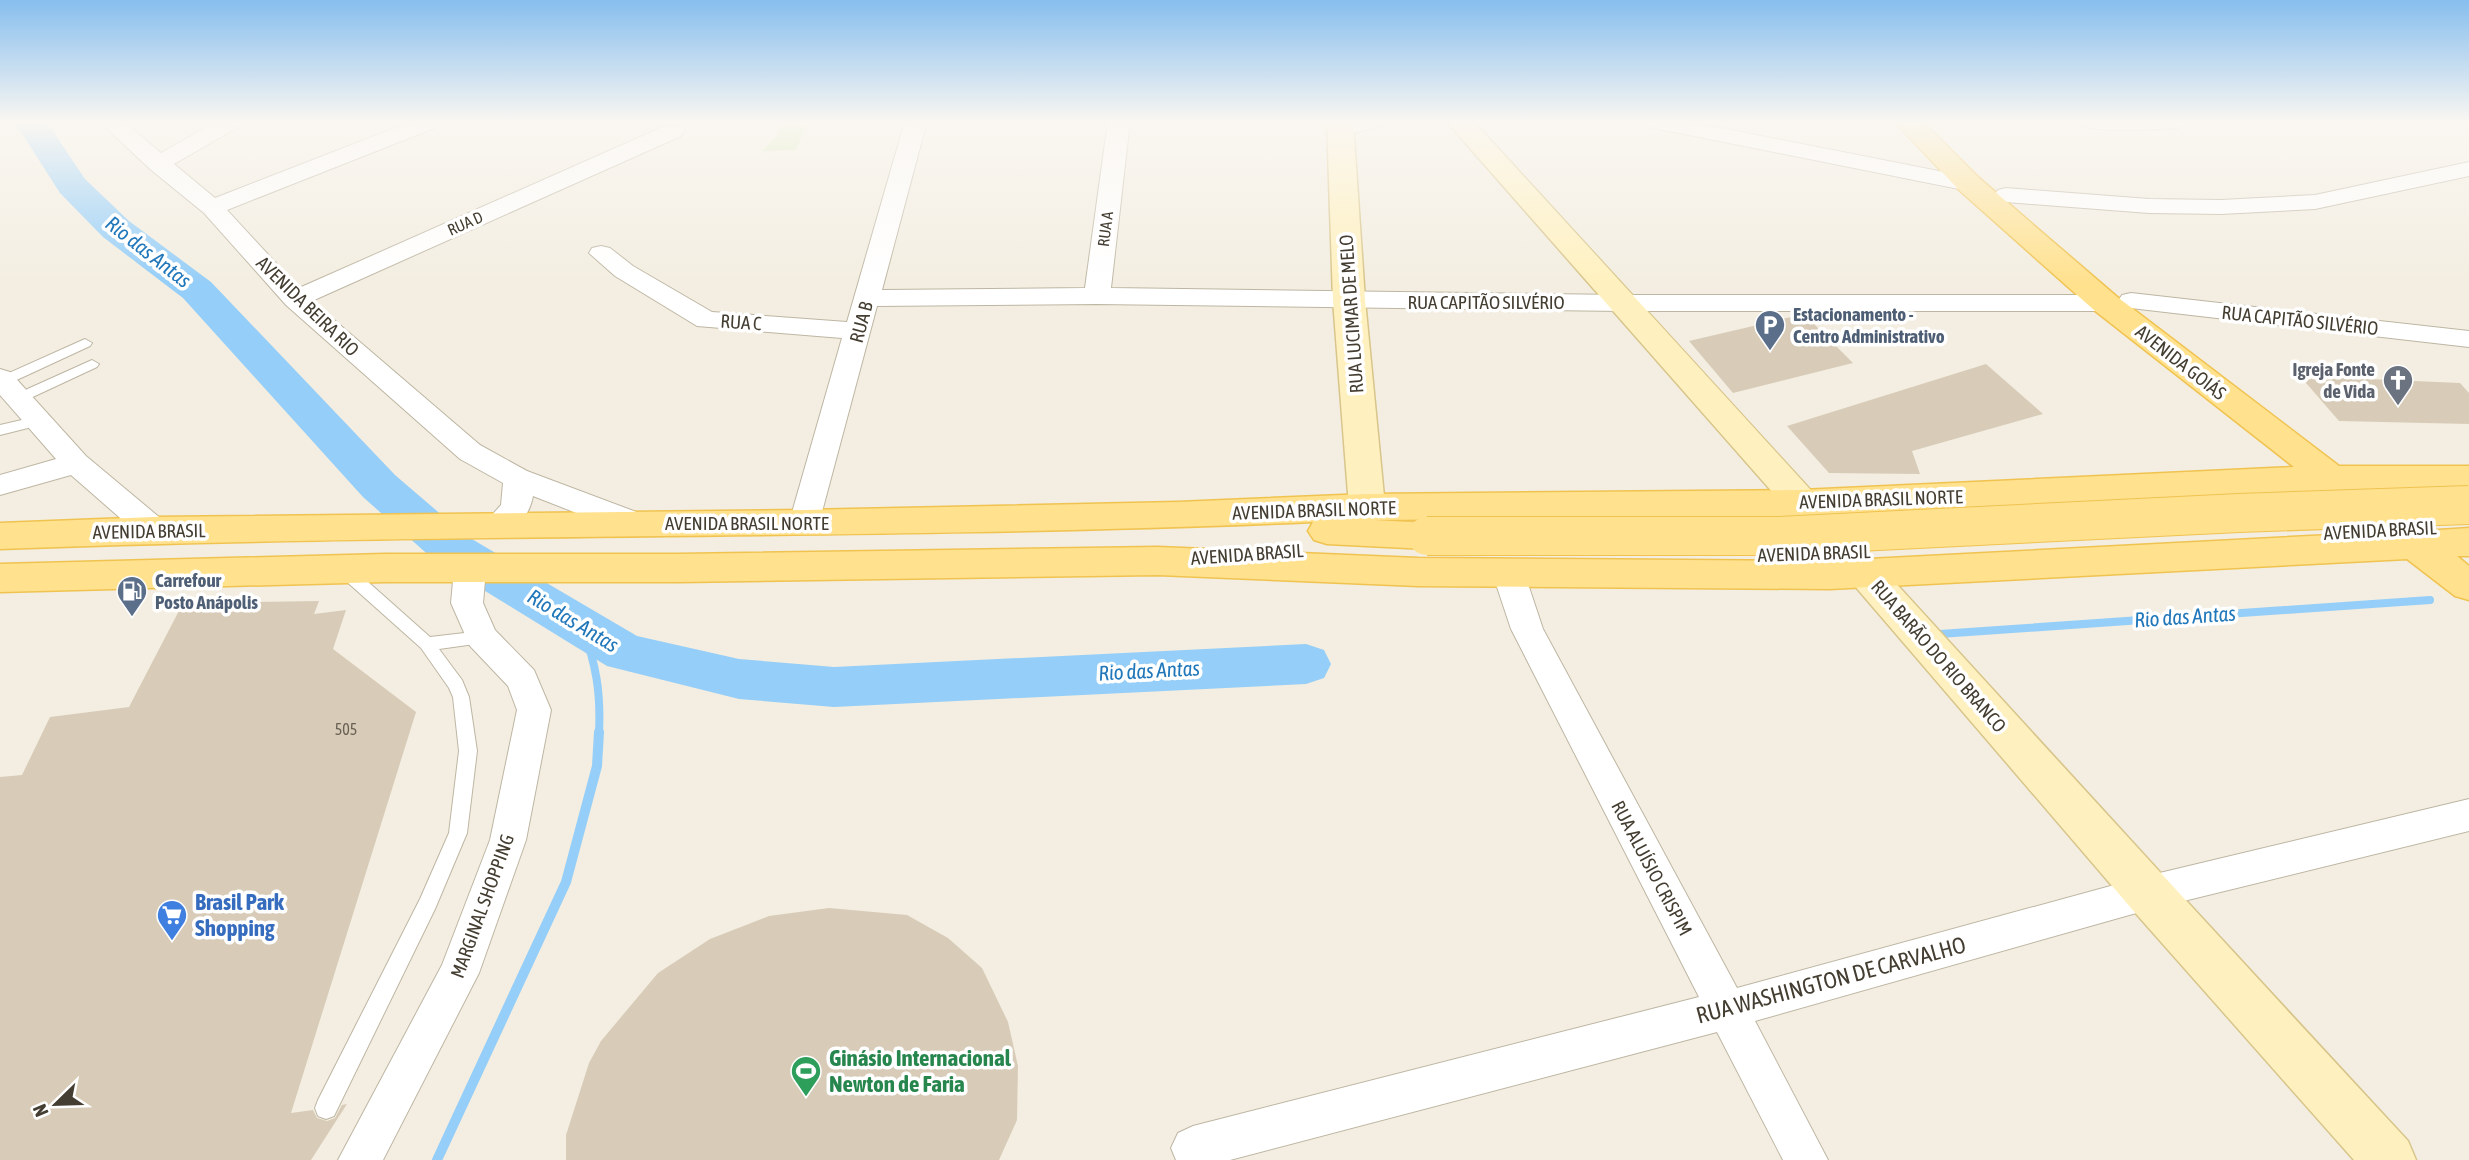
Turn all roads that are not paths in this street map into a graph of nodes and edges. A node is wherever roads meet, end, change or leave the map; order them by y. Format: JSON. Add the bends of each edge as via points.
{"nodes":[{"id":1,"x":172,"y":175,"type":"edge"},
{"id":2,"x":295,"y":175,"type":"edge"},
{"id":3,"x":574,"y":175,"type":"edge"},
{"id":4,"x":901,"y":175,"type":"edge"},
{"id":5,"x":1112,"y":175,"type":"edge"},
{"id":6,"x":1343,"y":175,"type":"edge"},
{"id":7,"x":1508,"y":175,"type":"edge"},
{"id":8,"x":1925,"y":175,"type":"edge"},
{"id":9,"x":1960,"y":175,"type":"edge"},
{"id":10,"x":1986,"y":175,"type":"edge"},
{"id":11,"x":2440,"y":175,"type":"edge"},
{"id":12,"x":1969,"y":184,"type":"junction"},
{"id":13,"x":2006,"y":195,"type":"junction"},
{"id":14,"x":212,"y":208,"type":"junction"},
{"id":15,"x":601,"y":253,"type":"dead end"},
{"id":16,"x":1097,"y":296,"type":"junction"},
{"id":17,"x":867,"y":298,"type":"junction"},
{"id":18,"x":295,"y":299,"type":"junction"},
{"id":19,"x":1349,"y":300,"type":"junction"},
{"id":20,"x":2118,"y":302,"type":"junction"},
{"id":21,"x":1623,"y":303,"type":"junction"},
{"id":22,"x":859,"y":331,"type":"junction"},
{"id":23,"x":2469,"y":339,"type":"edge"},
{"id":24,"x":85,"y":343,"type":"dead end"},
{"id":25,"x":92,"y":364,"type":"dead end"},
{"id":26,"x":7,"y":386,"type":"edge"},
{"id":27,"x":2247,"y":413,"type":"junction"},
{"id":28,"x":38,"y":421,"type":"junction"},
{"id":29,"x":0,"y":430,"type":"edge"},
{"id":30,"x":76,"y":463,"type":"junction"},
{"id":31,"x":2345,"y":477,"type":"junction"},
{"id":32,"x":517,"y":478,"type":"junction"},
{"id":33,"x":2469,"y":478,"type":"edge"},
{"id":34,"x":2227,"y":484,"type":"junction"},
{"id":35,"x":0,"y":485,"type":"edge"},
{"id":36,"x":1801,"y":503,"type":"junction"},
{"id":37,"x":2469,"y":505,"type":"edge"},
{"id":38,"x":1367,"y":507,"type":"junction"},
{"id":39,"x":1178,"y":515,"type":"junction"},
{"id":40,"x":804,"y":523,"type":"junction"},
{"id":41,"x":636,"y":524,"type":"junction"},
{"id":42,"x":486,"y":528,"type":"junction"},
{"id":43,"x":298,"y":529,"type":"joint"},
{"id":44,"x":155,"y":530,"type":"junction"},
{"id":45,"x":0,"y":536,"type":"edge"},
{"id":46,"x":2453,"y":543,"type":"edge"},
{"id":47,"x":1427,"y":544,"type":"junction"},
{"id":48,"x":1158,"y":561,"type":"junction"},
{"id":49,"x":343,"y":569,"type":"junction"},
{"id":50,"x":470,"y":569,"type":"junction"},
{"id":51,"x":1508,"y":572,"type":"junction"},
{"id":52,"x":1868,"y":575,"type":"junction"},
{"id":53,"x":0,"y":578,"type":"edge"},
{"id":54,"x":2469,"y":586,"type":"edge"},
{"id":55,"x":482,"y":637,"type":"junction"},
{"id":56,"x":428,"y":644,"type":"junction"},
{"id":57,"x":2469,"y":815,"type":"edge"},
{"id":58,"x":2147,"y":893,"type":"junction"},
{"id":59,"x":1726,"y":1010,"type":"junction"},
{"id":60,"x":326,"y":1108,"type":"dead end"},
{"id":61,"x":1193,"y":1148,"type":"dead end"},
{"id":62,"x":360,"y":1160,"type":"edge"},
{"id":63,"x":1806,"y":1160,"type":"edge"},
{"id":64,"x":2389,"y":1160,"type":"edge"}],
"edges":[{"from":1,"to":14,"type":"street","name":"AVENIDA BEIRA RIO"},
{"from":2,"to":14,"type":"street"},
{"from":3,"to":18,"type":"street","name":"RUA D"},
{"from":4,"to":17,"type":"street","name":"RUA B"},
{"from":5,"to":16,"type":"street","name":"RUA A"},
{"from":6,"to":19,"type":"main road","name":"RUA LUCIMAR DE MELO"},
{"from":7,"to":21,"type":"main road","name":"RUA BARÃO DO RIO BRANCO"},
{"from":8,"to":12,"type":"street"},
{"from":9,"to":12,"type":"main road","name":"AVENIDA GOIÁS"},
{"from":10,"to":13,"type":"main road","name":"AVENIDA GOIÁS"},
{"from":11,"to":13,"type":"street","via":[[2315,202],[2221,207]]},
{"from":12,"to":20,"type":"main road","name":"AVENIDA GOIÁS"},
{"from":13,"to":20,"type":"main road","name":"AVENIDA GOIÁS"},
{"from":14,"to":18,"type":"street","name":"AVENIDA BEIRA RIO"},
{"from":15,"to":22,"type":"street","name":"RUA C","via":[[706,320]]},
{"from":16,"to":17,"type":"street","name":"RUA CAPITÃO SILVÉRIO"},
{"from":16,"to":19,"type":"street","name":"RUA CAPITÃO SILVÉRIO"},
{"from":17,"to":22,"type":"street","name":"RUA B"},
{"from":18,"to":32,"type":"street","name":"AVENIDA BEIRA RIO","via":[[470,452]]},
{"from":19,"to":21,"type":"street","name":"RUA CAPITÃO SILVÉRIO"},
{"from":19,"to":38,"type":"main road","name":"RUA LUCIMAR DE MELO"},
{"from":20,"to":21,"type":"street","name":"RUA CAPITÃO SILVÉRIO"},
{"from":20,"to":23,"type":"street","name":"RUA CAPITÃO SILVÉRIO"},
{"from":20,"to":27,"type":"main road","name":"AVENIDA GOIÁS"},
{"from":20,"to":31,"type":"main road","name":"AVENIDA GOIÁS"},
{"from":21,"to":36,"type":"main road","name":"RUA BARÃO DO RIO BRANCO"},
{"from":22,"to":40,"type":"street","name":"RUA B"},
{"from":24,"to":26,"type":"lane"},
{"from":25,"to":26,"type":"lane"},
{"from":26,"to":28,"type":"street"},
{"from":27,"to":31,"type":"main road","name":"AVENIDA GOIÁS"},
{"from":27,"to":34,"type":"main road","via":[[2250,450]]},
{"from":28,"to":29,"type":"lane"},
{"from":28,"to":30,"type":"street"},
{"from":30,"to":35,"type":"street"},
{"from":30,"to":44,"type":"street"},
{"from":31,"to":33,"type":"main road","name":"AVENIDA BRASIL NORTE"},
{"from":31,"to":34,"type":"main road","name":"AVENIDA BRASIL NORTE"},
{"from":31,"to":46,"type":"main road","name":"AVENIDA GOIÁS"},
{"from":32,"to":41,"type":"street","name":"AVENIDA BEIRA RIO"},
{"from":32,"to":42,"type":"street","via":[[520,495],[516,506]]},
{"from":34,"to":36,"type":"main road","name":"AVENIDA BRASIL NORTE"},
{"from":36,"to":38,"type":"main road","name":"AVENIDA BRASIL NORTE"},
{"from":36,"to":52,"type":"main road","name":"RUA BARÃO DO RIO BRANCO"},
{"from":37,"to":47,"type":"main road","name":"AVENIDA BRASIL","bridge":true,"via":[[1778,536]]},
{"from":38,"to":39,"type":"main road","name":"AVENIDA BRASIL NORTE"},
{"from":39,"to":40,"type":"main road","name":"AVENIDA BRASIL NORTE"},
{"from":39,"to":47,"type":"main road","name":"AVENIDA BRASIL","via":[[1229,526]]},
{"from":40,"to":41,"type":"main road","name":"AVENIDA BRASIL NORTE"},
{"from":41,"to":42,"type":"main road","name":"AVENIDA BRASIL NORTE"},
{"from":42,"to":43,"type":"main road","name":"AVENIDA BRASIL NORTE"},
{"from":43,"to":44,"type":"main road","name":"AVENIDA BRASIL"},
{"from":44,"to":45,"type":"main road","name":"AVENIDA BRASIL"},
{"from":46,"to":47,"type":"main road","name":"AVENIDA BRASIL","via":[[2065,546],[1662,558]]},
{"from":46,"to":52,"type":"main road"},
{"from":46,"to":54,"type":"main road","name":"AVENIDA GOIÁS"},
{"from":47,"to":48,"type":"main road","name":"AVENIDA BRASIL"},
{"from":48,"to":50,"type":"main road"},
{"from":48,"to":51,"type":"main road"},
{"from":49,"to":50,"type":"main road"},
{"from":49,"to":53,"type":"main road"},
{"from":49,"to":56,"type":"lane"},
{"from":50,"to":55,"type":"street","name":"MARGINAL SHOPPING","via":[[467,603]]},
{"from":51,"to":52,"type":"main road"},
{"from":51,"to":59,"type":"street","name":"RUA ALUÍSIO CRISPIM","via":[[1527,629]]},
{"from":52,"to":58,"type":"main road","name":"RUA BARÃO DO RIO BRANCO"},
{"from":55,"to":56,"type":"lane"},
{"from":55,"to":62,"type":"street","name":"MARGINAL SHOPPING","via":[[522,679],[534,710],[508,840],[459,973]]},
{"from":56,"to":60,"type":"lane","via":[[461,697],[468,751],[458,833]]},
{"from":57,"to":58,"type":"street","name":"RUA WASHINGTON DE CARVALHO"},
{"from":58,"to":59,"type":"street","name":"RUA WASHINGTON DE CARVALHO"},
{"from":58,"to":64,"type":"main road","name":"RUA BARÃO DO RIO BRANCO"},
{"from":59,"to":61,"type":"street","name":"RUA WASHINGTON DE CARVALHO"},
{"from":59,"to":63,"type":"street","name":"RUA ALUÍSIO CRISPIM"}]}
